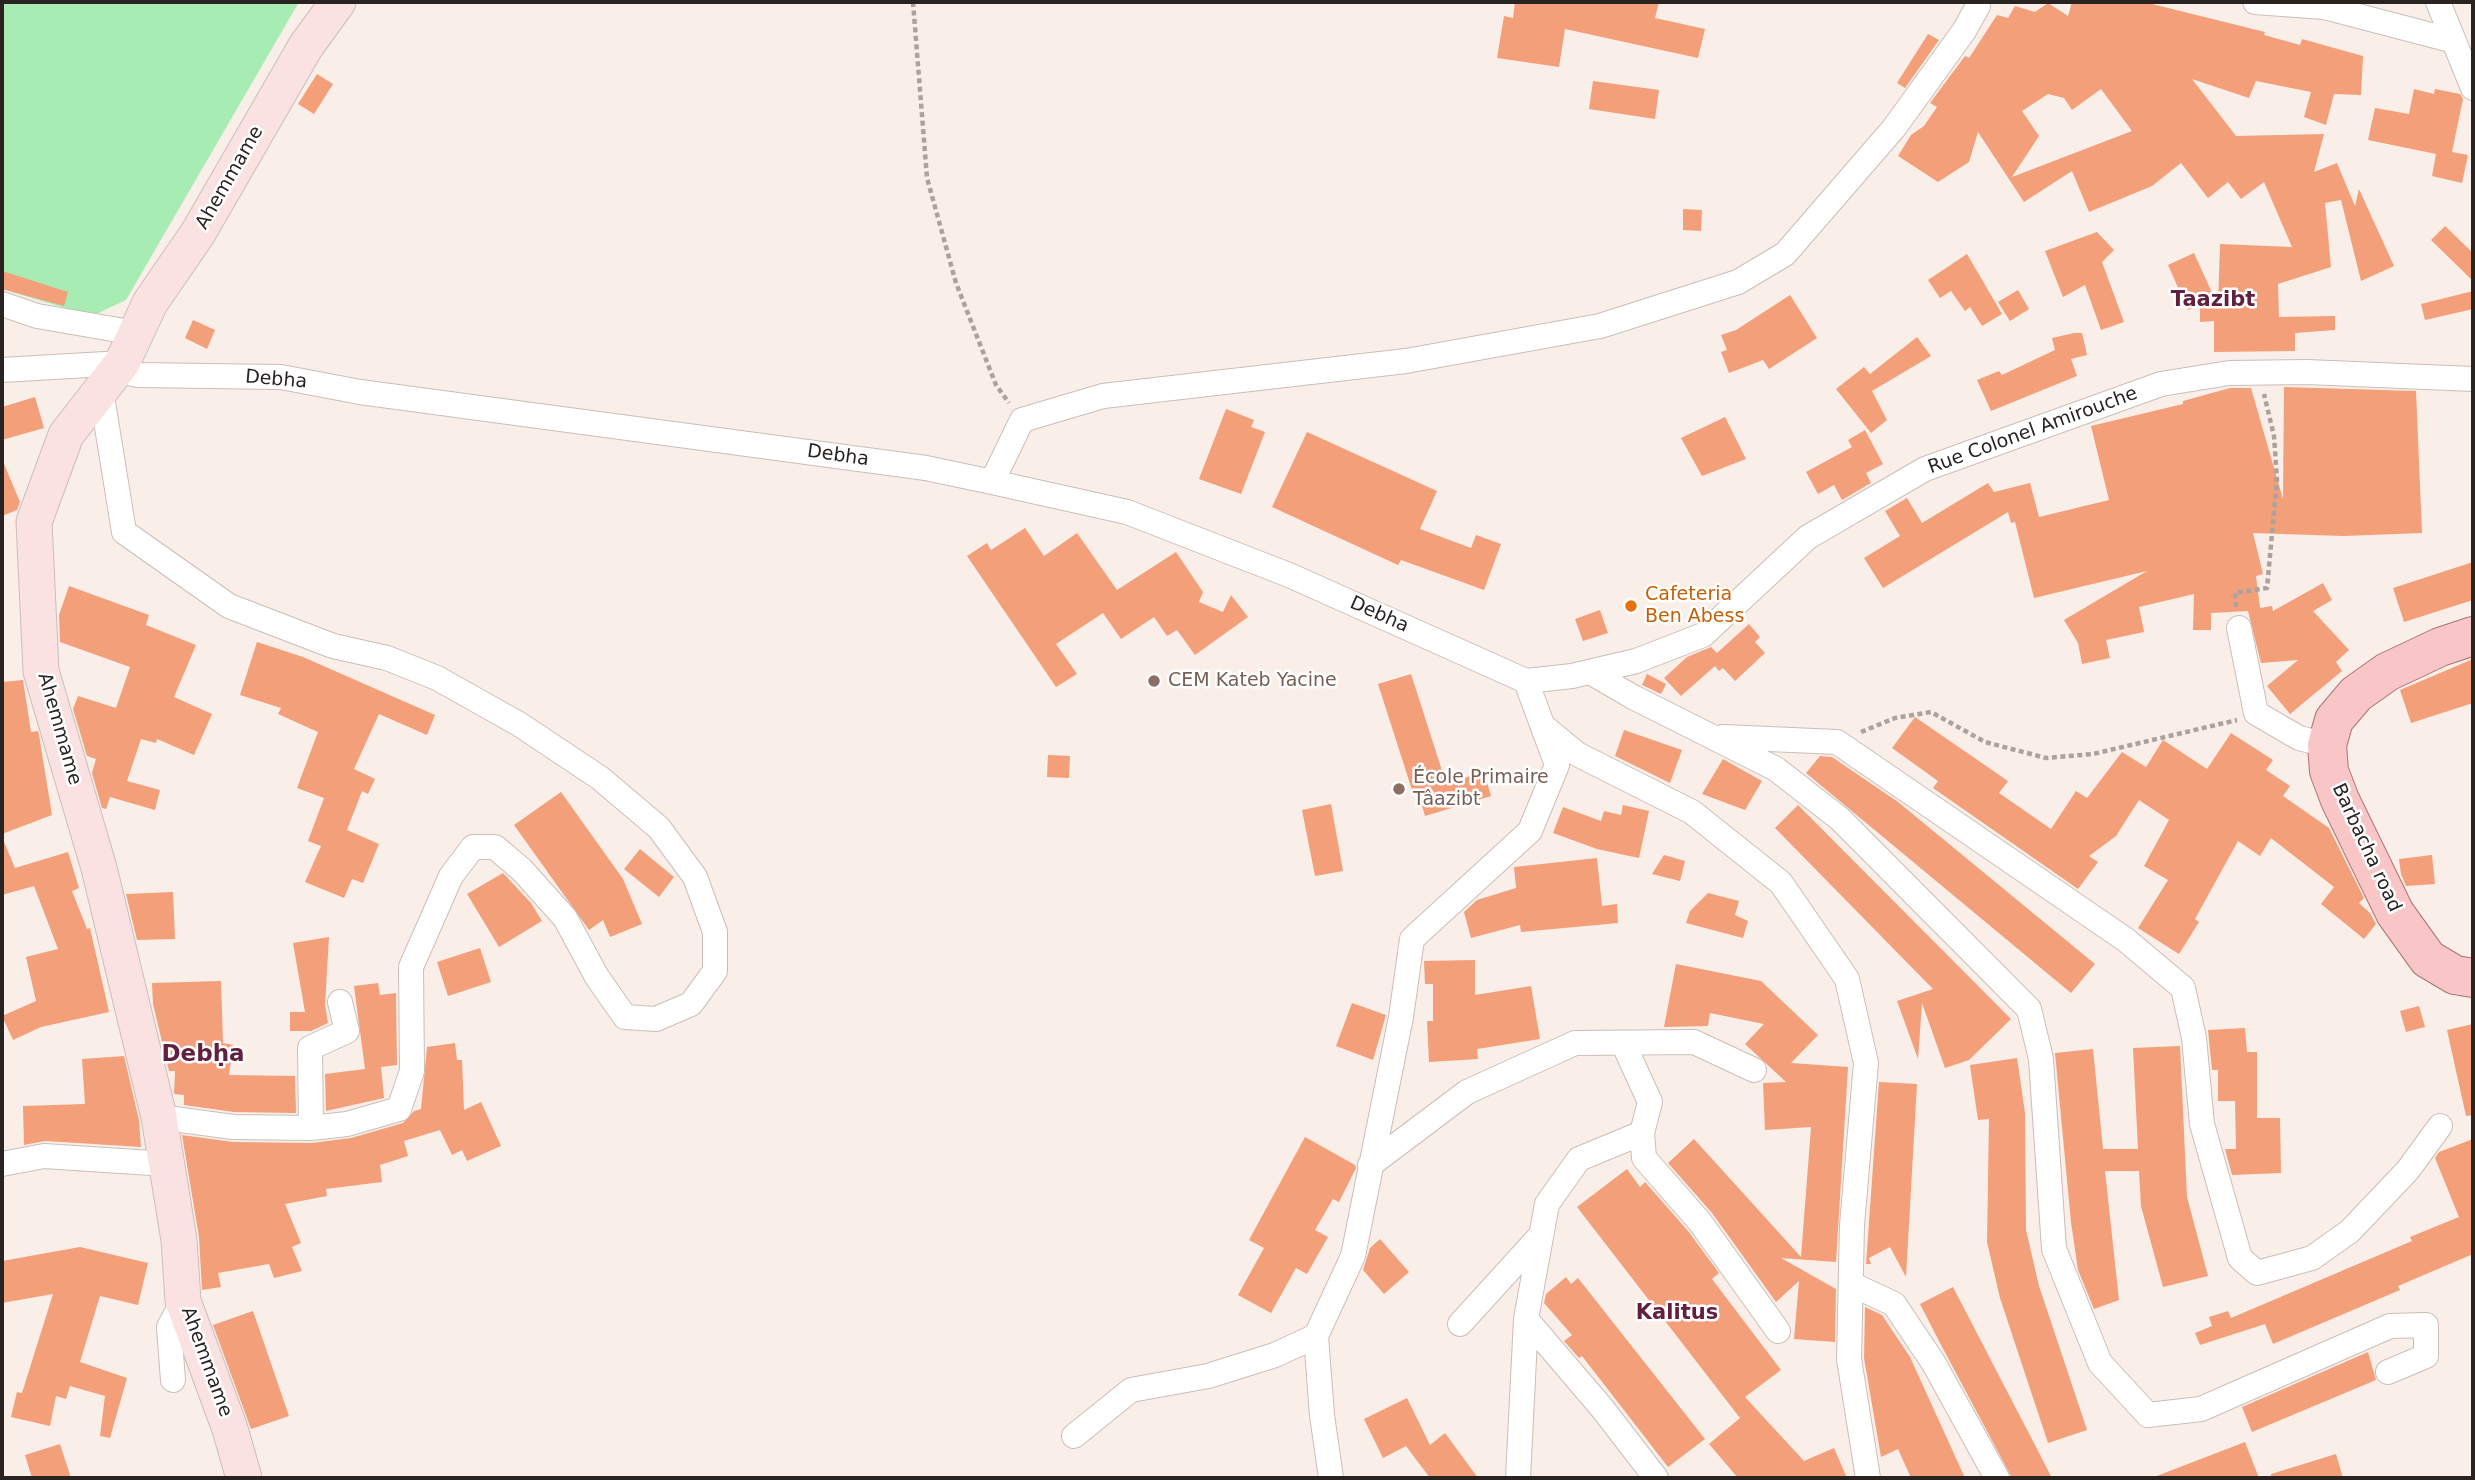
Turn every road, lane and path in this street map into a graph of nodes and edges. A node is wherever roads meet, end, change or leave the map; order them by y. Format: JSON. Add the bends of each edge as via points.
{"nodes":[{"id":1,"x":338,"y":2,"type":"edge"},
{"id":2,"x":913,"y":2,"type":"edge"},
{"id":3,"x":2255,"y":2,"type":"edge"},
{"id":4,"x":2438,"y":2,"type":"edge"},
{"id":5,"x":1980,"y":3,"type":"edge"},
{"id":6,"x":2325,"y":5,"type":"edge"},
{"id":7,"x":2454,"y":41,"type":"junction"},
{"id":8,"x":2473,"y":88,"type":"edge"},
{"id":9,"x":2,"y":304,"type":"edge"},
{"id":10,"x":119,"y":364,"type":"junction"},
{"id":11,"x":2,"y":370,"type":"edge"},
{"id":12,"x":2259,"y":373,"type":"junction"},
{"id":13,"x":2472,"y":378,"type":"edge"},
{"id":14,"x":1022,"y":421,"type":"junction"},
{"id":15,"x":992,"y":482,"type":"junction"},
{"id":16,"x":2239,"y":628,"type":"joint"},
{"id":17,"x":2473,"y":636,"type":"edge"},
{"id":18,"x":1590,"y":672,"type":"junction"},
{"id":19,"x":1527,"y":681,"type":"junction"},
{"id":20,"x":2256,"y":712,"type":"junction"},
{"id":21,"x":1542,"y":725,"type":"junction"},
{"id":22,"x":1715,"y":737,"type":"junction"},
{"id":23,"x":1837,"y":742,"type":"junction"},
{"id":24,"x":2327,"y":744,"type":"junction"},
{"id":25,"x":2473,"y":978,"type":"edge"},
{"id":26,"x":340,"y":1002,"type":"dead end"},
{"id":27,"x":1624,"y":1045,"type":"junction"},
{"id":28,"x":1754,"y":1070,"type":"dead end"},
{"id":29,"x":159,"y":1117,"type":"junction"},
{"id":30,"x":2440,"y":1126,"type":"dead end"},
{"id":31,"x":311,"y":1128,"type":"junction"},
{"id":32,"x":1642,"y":1132,"type":"junction"},
{"id":33,"x":2,"y":1164,"type":"edge"},
{"id":34,"x":167,"y":1164,"type":"junction"},
{"id":35,"x":1370,"y":1165,"type":"junction"},
{"id":36,"x":1542,"y":1234,"type":"junction"},
{"id":37,"x":1851,"y":1284,"type":"junction"},
{"id":38,"x":183,"y":1301,"type":"junction"},
{"id":39,"x":1525,"y":1319,"type":"junction"},
{"id":40,"x":1460,"y":1324,"type":"dead end"},
{"id":41,"x":1778,"y":1331,"type":"dead end"},
{"id":42,"x":1316,"y":1336,"type":"junction"},
{"id":43,"x":2388,"y":1372,"type":"dead end"},
{"id":44,"x":173,"y":1380,"type":"dead end"},
{"id":45,"x":1074,"y":1436,"type":"dead end"},
{"id":46,"x":244,"y":1478,"type":"edge"},
{"id":47,"x":1331,"y":1478,"type":"edge"},
{"id":48,"x":1518,"y":1478,"type":"edge"},
{"id":49,"x":1656,"y":1478,"type":"edge"},
{"id":50,"x":1868,"y":1478,"type":"edge"},
{"id":51,"x":1997,"y":1478,"type":"edge"}],
"edges":[{"from":1,"to":10,"type":"street","name":"Ahemmame","via":[[306,47],[198,233],[150,303]]},
{"from":2,"to":14,"type":"path","via":[[927,178],[956,283],[996,385]]},
{"from":3,"to":6,"type":"street"},
{"from":4,"to":7,"type":"street"},
{"from":5,"to":14,"type":"street","via":[[1894,128],[1785,254],[1738,282],[1600,326],[1406,361],[1103,396]]},
{"from":6,"to":7,"type":"street"},
{"from":7,"to":8,"type":"street"},
{"from":9,"to":10,"type":"street","via":[[37,316]]},
{"from":10,"to":11,"type":"street"},
{"from":10,"to":15,"type":"street","name":"Debha","via":[[138,374],[281,377],[360,392],[926,468]]},
{"from":10,"to":29,"type":"street","name":"Ahemmame","via":[[66,435],[34,522],[41,671],[99,868]]},
{"from":10,"to":31,"type":"street","via":[[124,532],[229,606],[332,646],[387,658],[437,678],[519,724],[600,778],[660,828],[695,877],[715,932],[715,971],[691,1004],[656,1019],[625,1017],[565,918],[495,847],[473,847],[451,876],[411,967],[412,1071],[399,1109],[347,1124]]},
{"from":12,"to":13,"type":"street","name":"Rue Colonel Amirouche"},
{"from":12,"to":16,"type":"path","via":[[2274,436],[2277,480],[2267,588],[2235,593]]},
{"from":12,"to":18,"type":"street","name":"Rue Colonel Amirouche","via":[[2161,384],[1925,469],[1808,537],[1703,635],[1636,661]]},
{"from":14,"to":15,"type":"street"},
{"from":15,"to":19,"type":"street","name":"Debha","via":[[1127,512],[1289,575]]},
{"from":16,"to":20,"type":"street"},
{"from":17,"to":24,"type":"main road","via":[[2387,672],[2356,694],[2334,720]]},
{"from":18,"to":19,"type":"street","name":"Rue Colonel Amirouche"},
{"from":18,"to":22,"type":"street"},
{"from":19,"to":21,"type":"street"},
{"from":20,"to":23,"type":"path","via":[[2154,741],[2094,754],[2046,758],[1985,742],[1931,712],[1895,718]]},
{"from":20,"to":24,"type":"street","via":[[2300,737]]},
{"from":21,"to":35,"type":"street","via":[[1557,765],[1530,831],[1412,939]]},
{"from":21,"to":37,"type":"street","via":[[1577,754],[1692,812],[1781,883],[1847,979],[1866,1063]]},
{"from":22,"to":23,"type":"street"},
{"from":22,"to":43,"type":"street","via":[[1776,769],[1840,819],[2029,1009],[2041,1059],[2054,1250],[2100,1363],[2148,1415],[2201,1409],[2390,1326],[2426,1325],[2426,1356]]},
{"from":23,"to":30,"type":"street","via":[[2126,940],[2183,988],[2194,1038],[2202,1124],[2241,1258],[2257,1273],[2312,1258],[2350,1231],[2408,1170]]},
{"from":24,"to":25,"type":"main road","name":"Barbacha road","via":[[2329,771],[2340,800],[2395,913],[2428,959],[2455,975]]},
{"from":26,"to":31,"type":"street","via":[[347,1031],[310,1048]]},
{"from":27,"to":28,"type":"street","via":[[1694,1042]]},
{"from":27,"to":32,"type":"street","via":[[1650,1102]]},
{"from":27,"to":35,"type":"street","via":[[1575,1043],[1466,1092]]},
{"from":29,"to":31,"type":"street","via":[[233,1127]]},
{"from":29,"to":34,"type":"street","name":"Ahemmame"},
{"from":32,"to":36,"type":"street","via":[[1579,1159],[1548,1204]]},
{"from":32,"to":41,"type":"street","via":[[1644,1158],[1700,1222]]},
{"from":33,"to":34,"type":"street","via":[[44,1156]]},
{"from":34,"to":38,"type":"street","name":"Ahemmame"},
{"from":35,"to":42,"type":"street","via":[[1353,1256]]},
{"from":36,"to":39,"type":"street"},
{"from":36,"to":40,"type":"street"},
{"from":37,"to":50,"type":"street","via":[[1849,1359]]},
{"from":37,"to":51,"type":"street","via":[[1894,1304],[1933,1362]]},
{"from":38,"to":44,"type":"street","via":[[169,1327]]},
{"from":38,"to":46,"type":"street","name":"Ahemmame"},
{"from":39,"to":48,"type":"street"},
{"from":39,"to":49,"type":"street"},
{"from":42,"to":45,"type":"street","via":[[1275,1355],[1208,1376],[1131,1390]]},
{"from":42,"to":47,"type":"street"}]}
